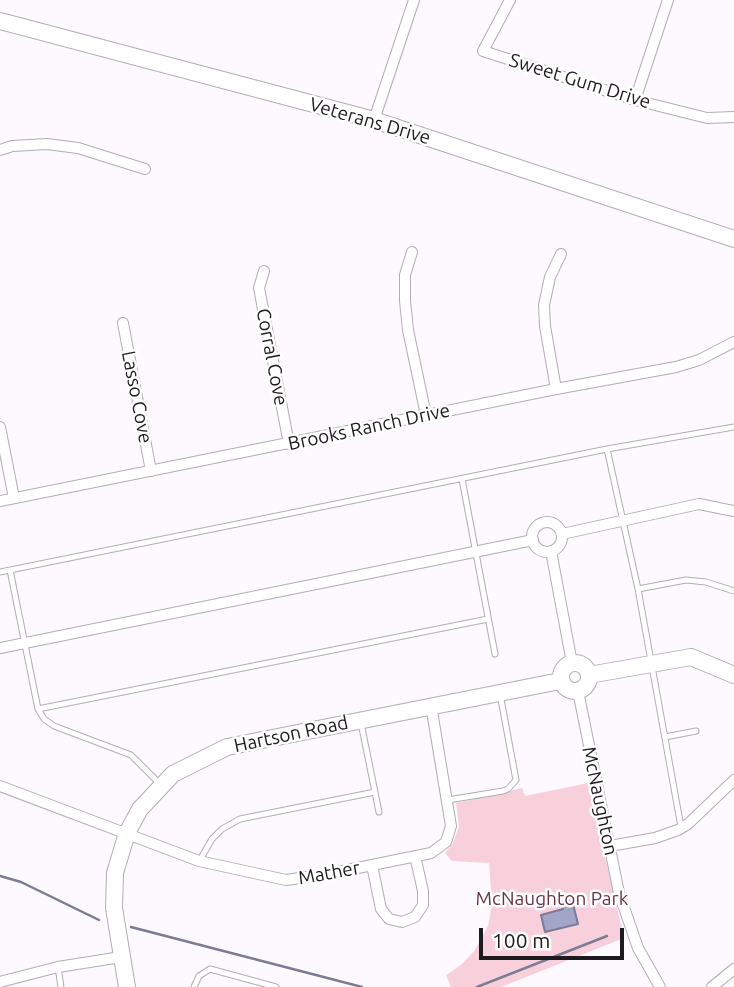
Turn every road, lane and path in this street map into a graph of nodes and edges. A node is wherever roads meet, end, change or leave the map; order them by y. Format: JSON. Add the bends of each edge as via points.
{"nodes":[{"id":1,"x":414,"y":0,"type":"edge"},
{"id":2,"x":510,"y":0,"type":"edge"},
{"id":3,"x":668,"y":0,"type":"edge"},
{"id":4,"x":0,"y":21,"type":"edge"},
{"id":5,"x":635,"y":100,"type":"junction"},
{"id":6,"x":734,"y":117,"type":"edge"},
{"id":7,"x":373,"y":120,"type":"junction"},
{"id":8,"x":0,"y":150,"type":"edge"},
{"id":9,"x":145,"y":169,"type":"dead end"},
{"id":10,"x":734,"y":239,"type":"edge"},
{"id":11,"x":412,"y":252,"type":"dead end"},
{"id":12,"x":561,"y":254,"type":"dead end"},
{"id":13,"x":264,"y":271,"type":"dead end"},
{"id":14,"x":123,"y":323,"type":"dead end"},
{"id":15,"x":734,"y":342,"type":"edge"},
{"id":16,"x":556,"y":389,"type":"junction"},
{"id":17,"x":426,"y":415,"type":"junction"},
{"id":18,"x":0,"y":426,"type":"edge"},
{"id":19,"x":734,"y":427,"type":"edge"},
{"id":20,"x":289,"y":444,"type":"junction"},
{"id":21,"x":607,"y":449,"type":"junction"},
{"id":22,"x":151,"y":471,"type":"junction"},
{"id":23,"x":462,"y":479,"type":"junction"},
{"id":24,"x":14,"y":499,"type":"junction"},
{"id":25,"x":0,"y":501,"type":"edge"},
{"id":26,"x":734,"y":511,"type":"edge"},
{"id":27,"x":622,"y":519,"type":"junction"},
{"id":28,"x":562,"y":534,"type":"junction"},
{"id":29,"x":533,"y":540,"type":"junction"},
{"id":30,"x":475,"y":550,"type":"junction"},
{"id":31,"x":551,"y":551,"type":"junction"},
{"id":32,"x":10,"y":570,"type":"junction"},
{"id":33,"x":0,"y":572,"type":"edge"},
{"id":34,"x":638,"y":589,"type":"junction"},
{"id":35,"x":734,"y":591,"type":"edge"},
{"id":36,"x":488,"y":619,"type":"junction"},
{"id":37,"x":25,"y":643,"type":"junction"},
{"id":38,"x":0,"y":648,"type":"edge"},
{"id":39,"x":495,"y":654,"type":"dead end"},
{"id":40,"x":572,"y":663,"type":"junction"},
{"id":41,"x":651,"y":664,"type":"junction"},
{"id":42,"x":589,"y":676,"type":"junction"},
{"id":43,"x":734,"y":676,"type":"edge"},
{"id":44,"x":560,"y":681,"type":"junction"},
{"id":45,"x":578,"y":691,"type":"junction"},
{"id":46,"x":500,"y":692,"type":"junction"},
{"id":47,"x":431,"y":705,"type":"junction"},
{"id":48,"x":38,"y":709,"type":"junction"},
{"id":49,"x":360,"y":720,"type":"junction"},
{"id":50,"x":696,"y":731,"type":"dead end"},
{"id":51,"x":665,"y":737,"type":"junction"},
{"id":52,"x":734,"y":780,"type":"edge"},
{"id":53,"x":0,"y":786,"type":"edge"},
{"id":54,"x":162,"y":786,"type":"junction"},
{"id":55,"x":375,"y":792,"type":"junction"},
{"id":56,"x":448,"y":800,"type":"junction"},
{"id":57,"x":379,"y":812,"type":"dead end"},
{"id":58,"x":681,"y":828,"type":"junction"},
{"id":59,"x":127,"y":833,"type":"junction"},
{"id":60,"x":610,"y":846,"type":"junction"},
{"id":61,"x":415,"y":856,"type":"junction"},
{"id":62,"x":199,"y":861,"type":"junction"},
{"id":63,"x":372,"y":865,"type":"junction"},
{"id":64,"x":121,"y":957,"type":"junction"},
{"id":65,"x":58,"y":967,"type":"junction"},
{"id":66,"x":734,"y":970,"type":"edge"},
{"id":67,"x":0,"y":982,"type":"edge"},
{"id":68,"x":61,"y":987,"type":"edge"},
{"id":69,"x":127,"y":987,"type":"edge"},
{"id":70,"x":194,"y":987,"type":"edge"},
{"id":71,"x":276,"y":987,"type":"edge"},
{"id":72,"x":660,"y":987,"type":"edge"},
{"id":73,"x":712,"y":987,"type":"edge"}],
"edges":[{"from":1,"to":7,"type":"street"},
{"from":2,"to":5,"type":"street","name":"Sweet Gum Drive","via":[[483,51]]},
{"from":3,"to":5,"type":"street"},
{"from":4,"to":7,"type":"street","name":"Veterans Drive"},
{"from":5,"to":6,"type":"street","name":"Sweet Gum Drive","via":[[707,118]]},
{"from":7,"to":10,"type":"street","name":"Veterans Drive"},
{"from":8,"to":9,"type":"street","via":[[47,144],[78,148]]},
{"from":11,"to":17,"type":"street","via":[[405,275],[408,330]]},
{"from":12,"to":16,"type":"street","via":[[544,305]]},
{"from":13,"to":20,"type":"street","name":"Corral Cove","via":[[258,288]]},
{"from":14,"to":22,"type":"street","name":"Lasso Cove"},
{"from":15,"to":16,"type":"street","name":"Brooks Ranch Drive","via":[[676,367]]},
{"from":16,"to":17,"type":"street","name":"Brooks Ranch Drive"},
{"from":17,"to":20,"type":"street","name":"Brooks Ranch Drive"},
{"from":18,"to":24,"type":"street"},
{"from":19,"to":21,"type":"lane"},
{"from":20,"to":22,"type":"street","name":"Brooks Ranch Drive"},
{"from":21,"to":23,"type":"lane"},
{"from":21,"to":27,"type":"lane"},
{"from":22,"to":24,"type":"street","name":"Brooks Ranch Drive"},
{"from":23,"to":30,"type":"lane"},
{"from":23,"to":32,"type":"lane"},
{"from":24,"to":25,"type":"street","name":"Brooks Ranch Drive"},
{"from":26,"to":27,"type":"street","via":[[699,504]]},
{"from":27,"to":28,"type":"street"},
{"from":27,"to":34,"type":"lane"},
{"from":28,"to":29,"type":"street","via":[[553,523],[544,522],[534,531]]},
{"from":28,"to":31,"type":"street","via":[[561,543]]},
{"from":29,"to":30,"type":"street"},
{"from":29,"to":31,"type":"street","via":[[542,550]]},
{"from":30,"to":36,"type":"lane"},
{"from":30,"to":37,"type":"street"},
{"from":31,"to":40,"type":"street"},
{"from":32,"to":33,"type":"lane"},
{"from":32,"to":37,"type":"lane"},
{"from":34,"to":35,"type":"lane","via":[[686,580]]},
{"from":34,"to":41,"type":"lane"},
{"from":36,"to":39,"type":"lane"},
{"from":36,"to":48,"type":"lane"},
{"from":37,"to":38,"type":"street"},
{"from":37,"to":48,"type":"lane"},
{"from":40,"to":42,"type":"street","via":[[585,667]]},
{"from":40,"to":44,"type":"street","via":[[561,671]]},
{"from":41,"to":42,"type":"street"},
{"from":41,"to":43,"type":"street","via":[[691,657]]},
{"from":41,"to":51,"type":"lane"},
{"from":42,"to":45,"type":"street"},
{"from":44,"to":45,"type":"street","via":[[569,691]]},
{"from":44,"to":46,"type":"street","name":"Hartson Road"},
{"from":45,"to":60,"type":"street","name":"McNaughton"},
{"from":46,"to":47,"type":"street","name":"Hartson Road"},
{"from":46,"to":56,"type":"lane","via":[[516,780],[503,791]]},
{"from":47,"to":49,"type":"street","name":"Hartson Road"},
{"from":47,"to":56,"type":"street","name":"Mather"},
{"from":48,"to":54,"type":"lane","via":[[54,726],[131,755]]},
{"from":49,"to":54,"type":"street","name":"Hartson Road","via":[[227,747],[173,774]]},
{"from":49,"to":55,"type":"lane"},
{"from":50,"to":51,"type":"lane"},
{"from":51,"to":58,"type":"lane"},
{"from":52,"to":58,"type":"street"},
{"from":53,"to":59,"type":"street","name":"Mather"},
{"from":54,"to":59,"type":"street","name":"Hartson Road","via":[[140,809]]},
{"from":55,"to":57,"type":"lane"},
{"from":55,"to":62,"type":"lane","via":[[240,820],[222,829]]},
{"from":56,"to":61,"type":"street","name":"Mather","via":[[451,826],[446,842],[431,853]]},
{"from":58,"to":60,"type":"street"},
{"from":59,"to":62,"type":"street","name":"Mather"},
{"from":59,"to":64,"type":"street","name":"Hartson Road","via":[[115,873]]},
{"from":60,"to":72,"type":"street","name":"McNaughton","via":[[628,921]]},
{"from":61,"to":63,"type":"street","name":"Mather"},
{"from":61,"to":63,"type":"street","via":[[423,905],[415,917],[402,922],[389,919],[381,909]]},
{"from":62,"to":63,"type":"street","name":"Mather","via":[[286,880]]},
{"from":64,"to":65,"type":"street"},
{"from":64,"to":69,"type":"street","name":"Hartson Road"},
{"from":65,"to":67,"type":"street"},
{"from":65,"to":68,"type":"lane"},
{"from":66,"to":73,"type":"street"},
{"from":70,"to":71,"type":"lane","via":[[199,976],[210,969]]}]}
